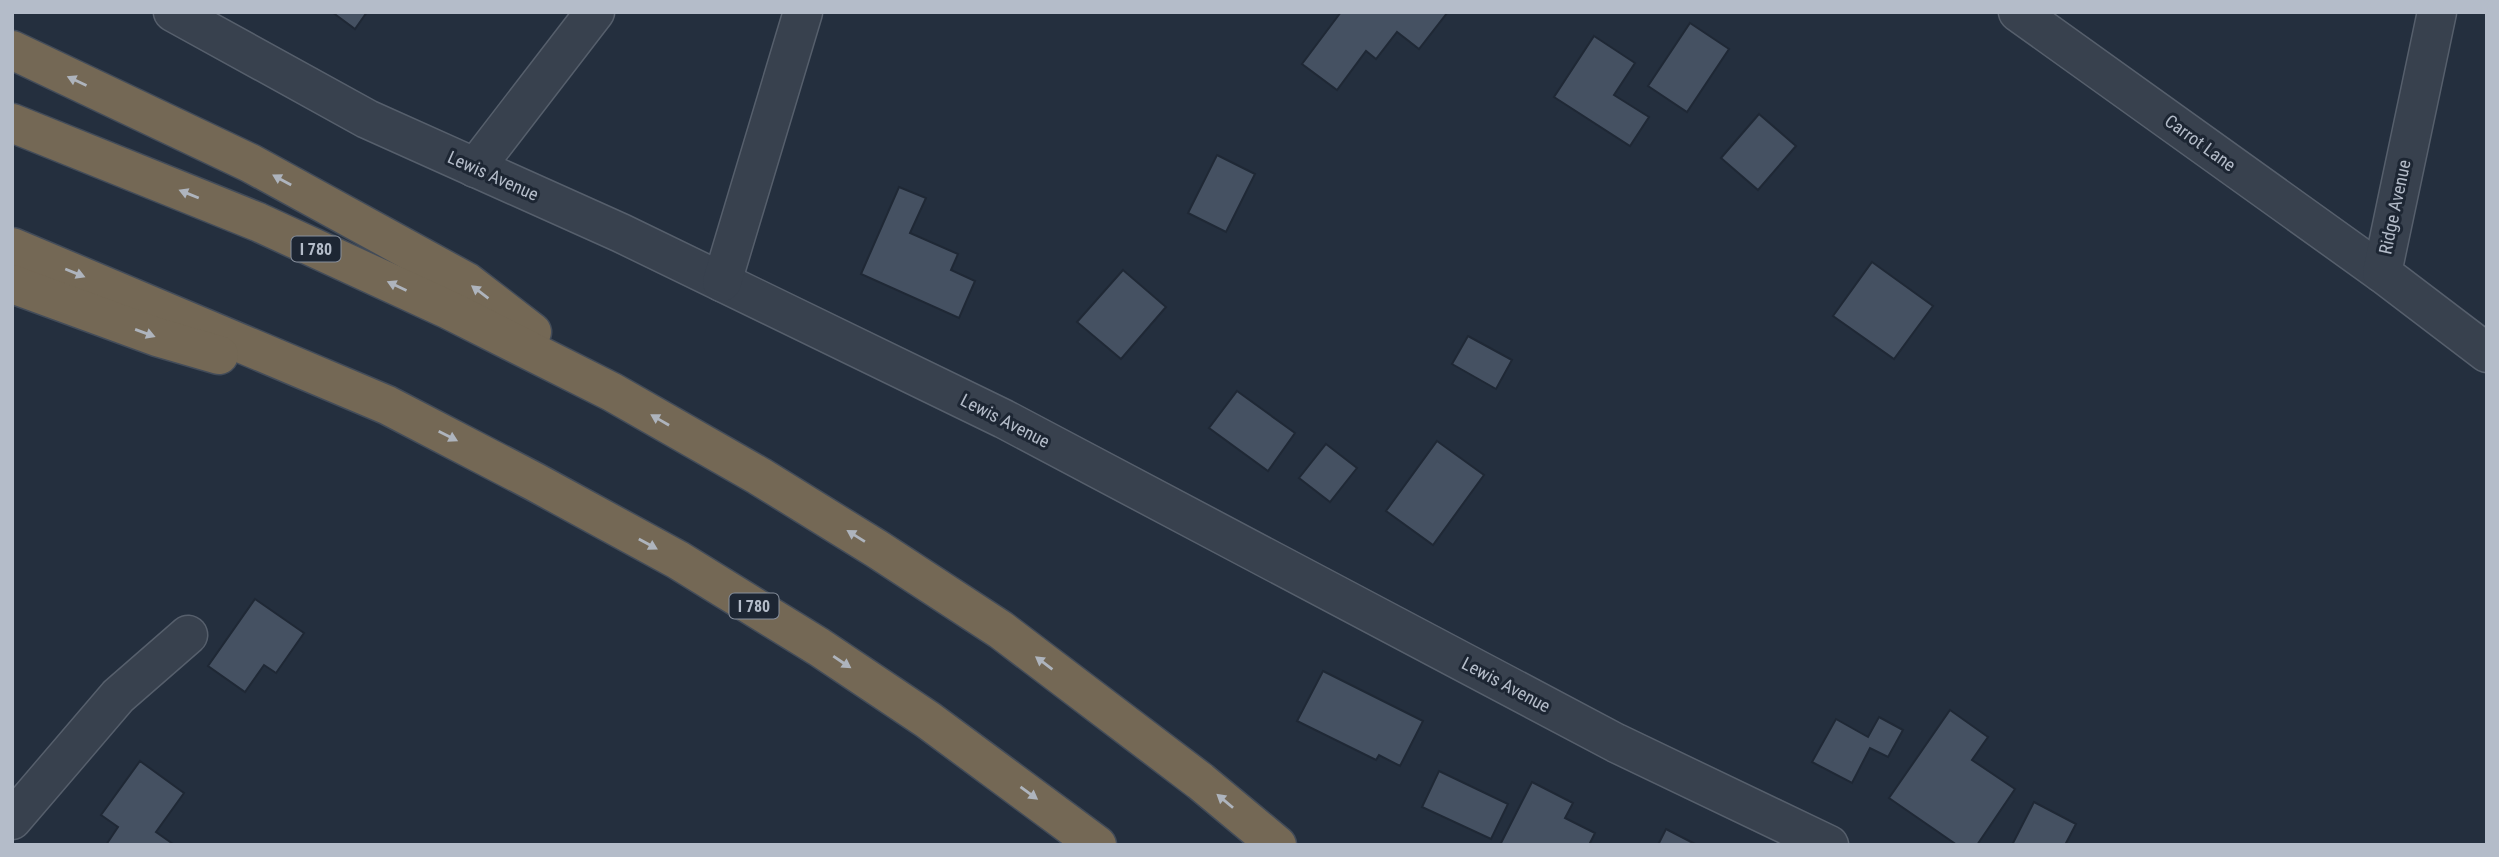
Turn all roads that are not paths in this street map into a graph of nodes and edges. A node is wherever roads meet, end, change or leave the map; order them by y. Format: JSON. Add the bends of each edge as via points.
{"nodes":[{"id":1,"x":173,"y":12,"type":"edge"},
{"id":2,"x":595,"y":12,"type":"edge"},
{"id":3,"x":803,"y":12,"type":"edge"},
{"id":4,"x":2018,"y":12,"type":"edge"},
{"id":5,"x":2437,"y":12,"type":"edge"},
{"id":6,"x":12,"y":50,"type":"edge"},
{"id":7,"x":12,"y":123,"type":"edge"},
{"id":8,"x":475,"y":167,"type":"junction"},
{"id":9,"x":12,"y":247,"type":"edge"},
{"id":10,"x":2382,"y":273,"type":"junction"},
{"id":11,"x":722,"y":282,"type":"junction"},
{"id":12,"x":12,"y":284,"type":"edge"},
{"id":13,"x":2487,"y":353,"type":"edge"},
{"id":14,"x":612,"y":392,"type":"junction"},
{"id":15,"x":387,"y":405,"type":"junction"},
{"id":16,"x":188,"y":635,"type":"dead end"},
{"id":17,"x":12,"y":820,"type":"edge"},
{"id":18,"x":1097,"y":845,"type":"edge"},
{"id":19,"x":1277,"y":845,"type":"edge"},
{"id":20,"x":1829,"y":845,"type":"edge"}],
"edges":[{"from":1,"to":8,"type":"street","name":"Lewis Avenue","via":[[367,119]]},
{"from":2,"to":8,"type":"street"},
{"from":3,"to":11,"type":"street"},
{"from":4,"to":10,"type":"street","name":"Carrot Lane"},
{"from":5,"to":10,"type":"street","name":"Ridge Avenue"},
{"from":14,"to":6,"type":"highway","one_way":true,"via":[[467,282],[250,163]]},
{"from":14,"to":7,"type":"highway","number":"I 780","one_way":true,"via":[[258,222]]},
{"from":8,"to":11,"type":"street","name":"Lewis Avenue"},
{"from":9,"to":15,"type":"highway","number":"I 780","one_way":true},
{"from":10,"to":13,"type":"street","name":"Ridge Avenue"},
{"from":11,"to":20,"type":"street","name":"Lewis Avenue","via":[[1004,419],[1616,743]]},
{"from":12,"to":15,"type":"highway","one_way":true,"via":[[157,338]]},
{"from":19,"to":14,"type":"highway","number":"I 780","one_way":true,"via":[[1000,630],[759,476]]},
{"from":15,"to":18,"type":"highway","number":"I 780","one_way":true,"via":[[678,560],[796,632],[928,720]]},
{"from":16,"to":17,"type":"street","via":[[118,696]]}]}
